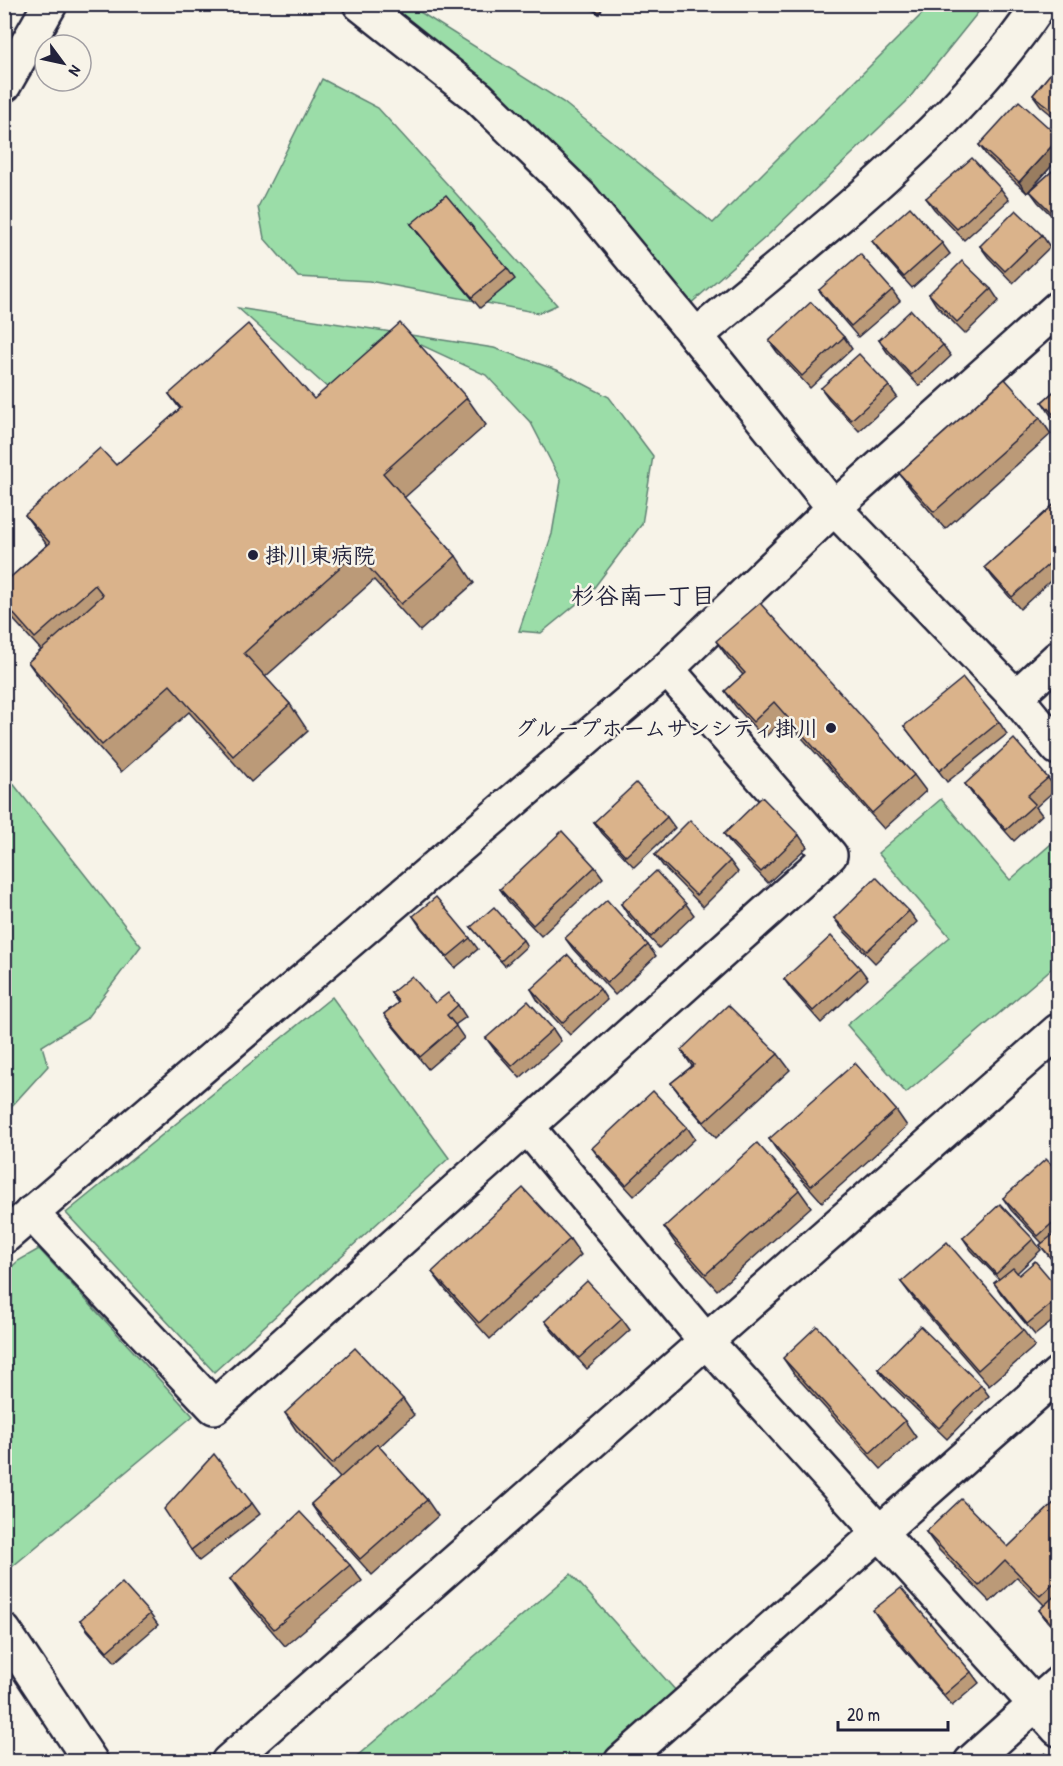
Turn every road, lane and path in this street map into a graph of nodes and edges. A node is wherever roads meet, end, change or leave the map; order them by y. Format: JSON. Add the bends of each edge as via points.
{"nodes":[{"id":1,"x":50,"y":4,"type":"edge"},
{"id":2,"x":360,"y":4,"type":"edge"},
{"id":3,"x":1040,"y":4,"type":"edge"},
{"id":4,"x":4,"y":86,"type":"edge"},
{"id":5,"x":1059,"y":309,"type":"edge"},
{"id":6,"x":696,"y":336,"type":"junction"},
{"id":7,"x":834,"y":508,"type":"junction"},
{"id":8,"x":1059,"y":658,"type":"edge"},
{"id":9,"x":666,"y":669,"type":"junction"},
{"id":10,"x":1016,"y":697,"type":"junction"},
{"id":11,"x":1059,"y":748,"type":"edge"},
{"id":12,"x":1059,"y":1031,"type":"edge"},
{"id":13,"x":528,"y":1128,"type":"junction"},
{"id":14,"x":31,"y":1213,"type":"junction"},
{"id":15,"x":4,"y":1237,"type":"edge"},
{"id":16,"x":705,"y":1340,"type":"junction"},
{"id":17,"x":1059,"y":1374,"type":"edge"},
{"id":18,"x":880,"y":1533,"type":"junction"},
{"id":19,"x":4,"y":1631,"type":"edge"},
{"id":20,"x":1047,"y":1694,"type":"edge"},
{"id":21,"x":1059,"y":1730,"type":"edge"},
{"id":22,"x":91,"y":1761,"type":"edge"},
{"id":23,"x":228,"y":1761,"type":"edge"},
{"id":24,"x":621,"y":1761,"type":"edge"},
{"id":25,"x":971,"y":1761,"type":"edge"}],
"edges":[{"from":1,"to":4,"type":"street"},
{"from":2,"to":6,"type":"street","via":[[479,98],[582,198]]},
{"from":3,"to":6,"type":"street","via":[[969,96],[882,177]]},
{"from":5,"to":7,"type":"street"},
{"from":6,"to":7,"type":"street"},
{"from":7,"to":9,"type":"street"},
{"from":7,"to":10,"type":"street"},
{"from":8,"to":10,"type":"street"},
{"from":9,"to":13,"type":"street","via":[[830,855]]},
{"from":9,"to":14,"type":"street"},
{"from":10,"to":11,"type":"street"},
{"from":12,"to":16,"type":"street"},
{"from":13,"to":14,"type":"street","via":[[214,1407]]},
{"from":13,"to":16,"type":"street"},
{"from":14,"to":15,"type":"street"},
{"from":16,"to":18,"type":"street"},
{"from":16,"to":23,"type":"street"},
{"from":17,"to":18,"type":"street"},
{"from":18,"to":20,"type":"street"},
{"from":18,"to":24,"type":"street"},
{"from":19,"to":22,"type":"street"},
{"from":20,"to":21,"type":"street"},
{"from":20,"to":25,"type":"street"}]}
